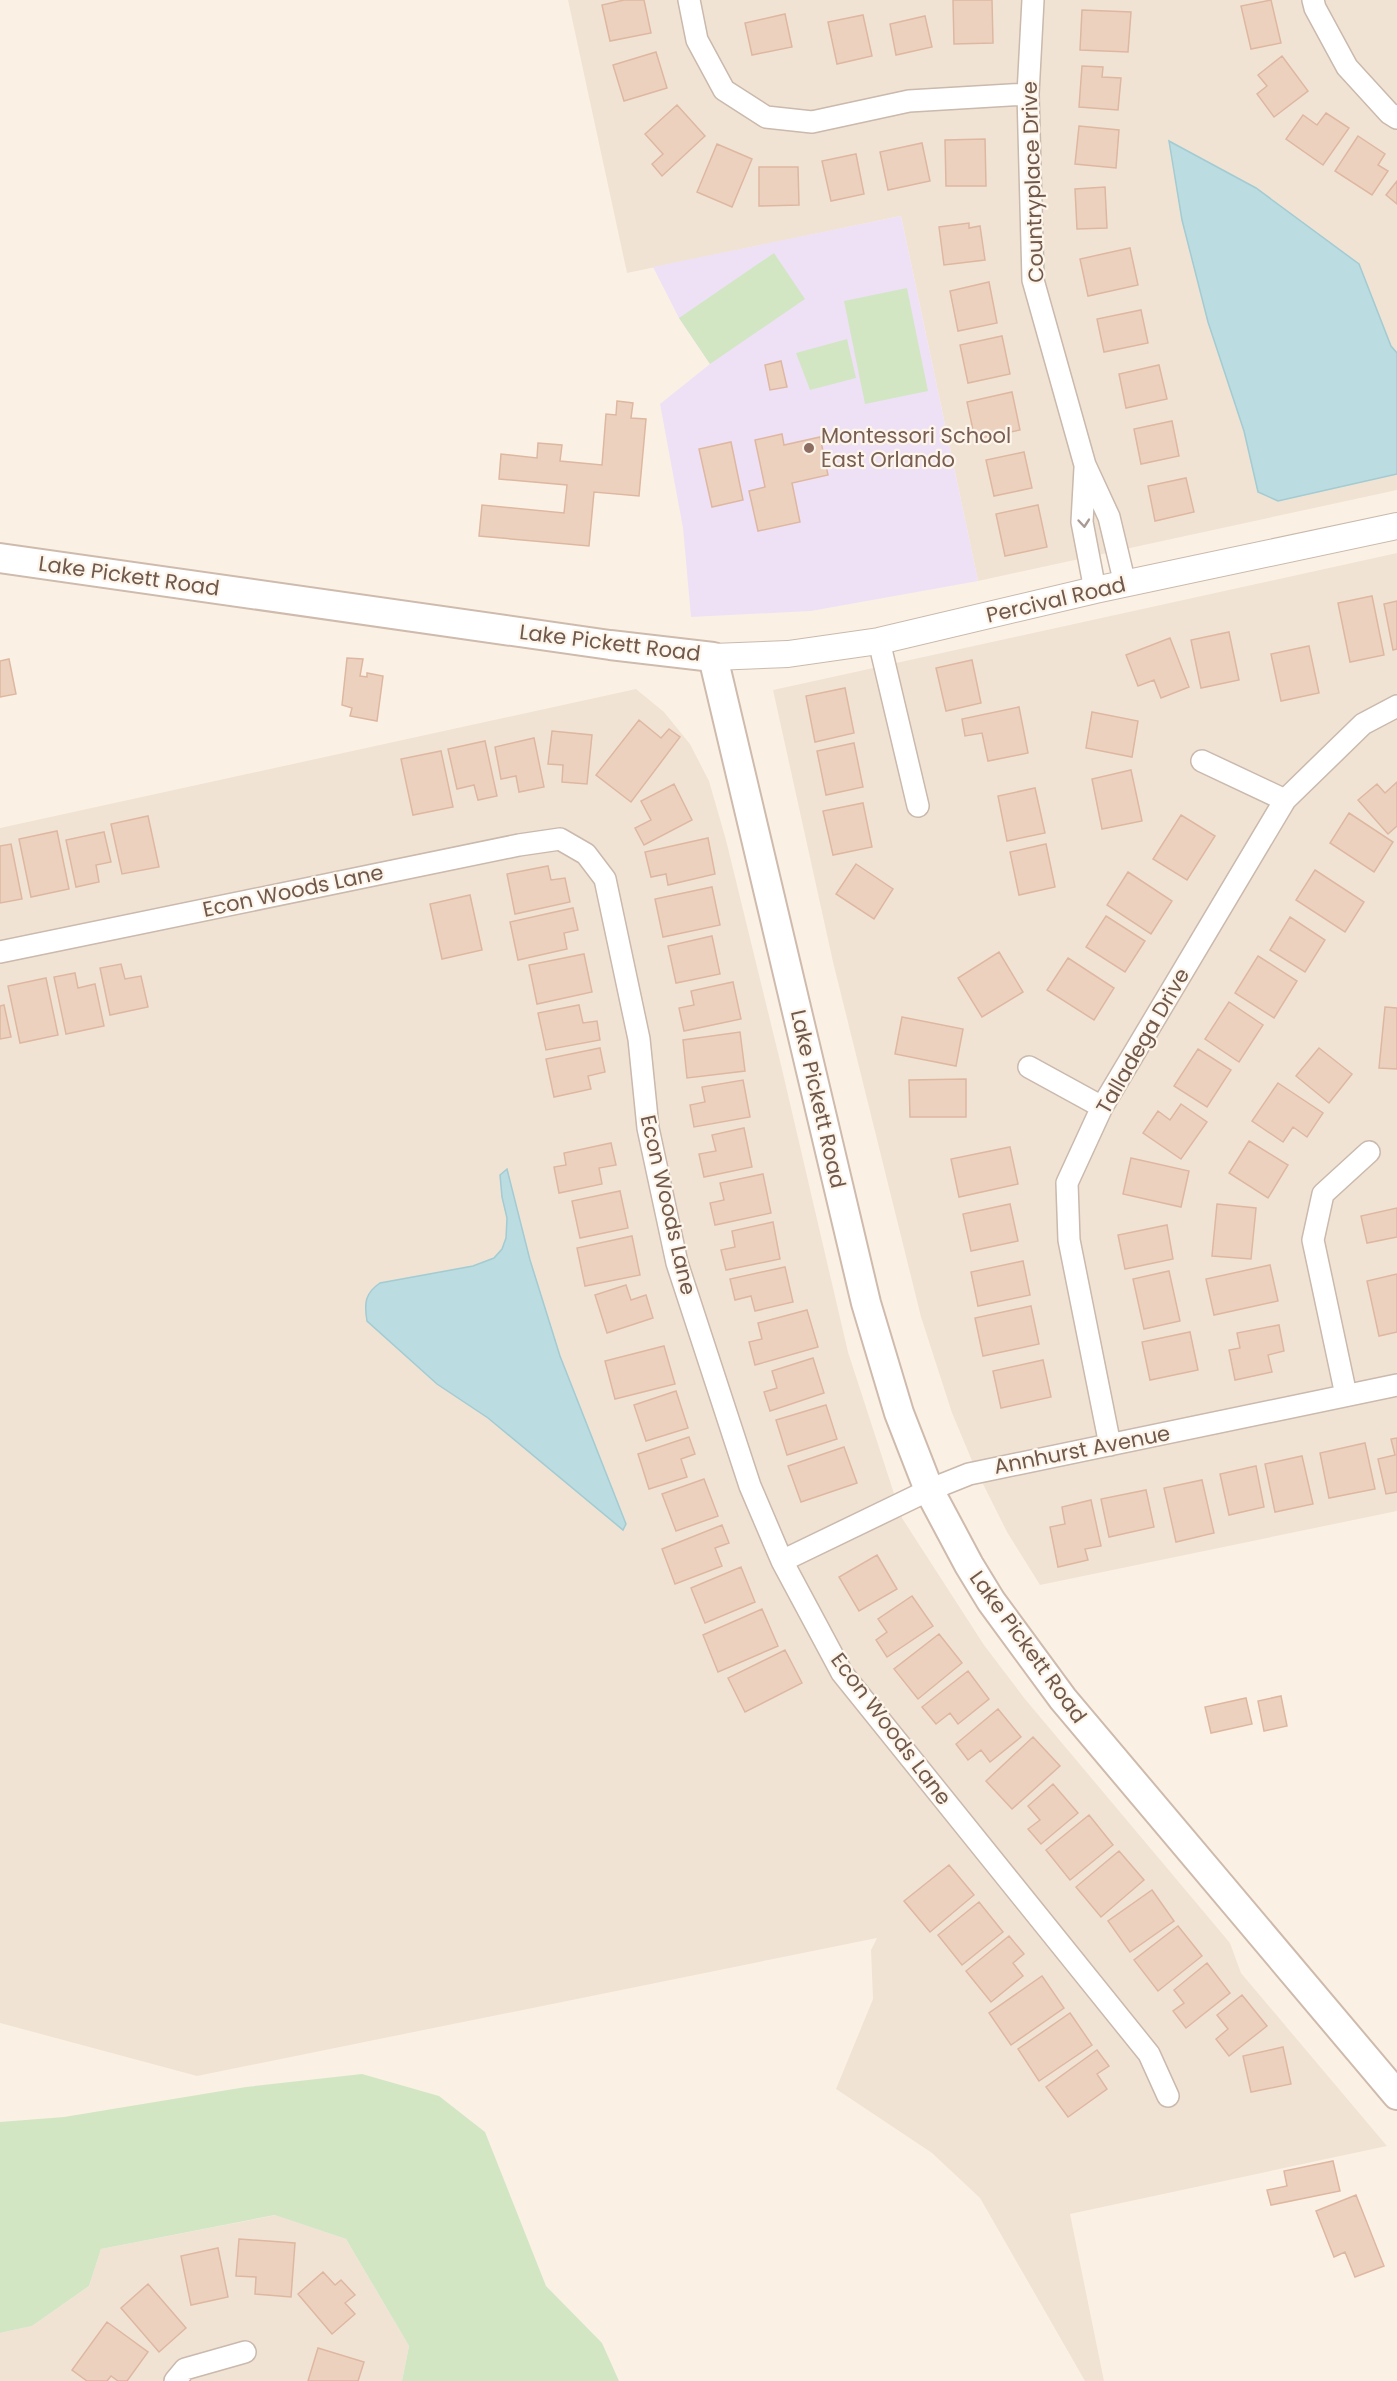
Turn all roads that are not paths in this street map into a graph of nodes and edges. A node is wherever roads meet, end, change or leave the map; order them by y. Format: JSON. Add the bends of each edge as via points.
{"nodes":[{"id":1,"x":689,"y":0,"type":"edge"},
{"id":2,"x":1033,"y":0,"type":"edge"},
{"id":3,"x":1313,"y":0,"type":"edge"},
{"id":4,"x":1028,"y":94,"type":"junction"},
{"id":5,"x":1397,"y":118,"type":"edge"},
{"id":6,"x":1085,"y":465,"type":"junction"},
{"id":7,"x":1397,"y":526,"type":"edge"},
{"id":8,"x":0,"y":558,"type":"edge"},
{"id":9,"x":1125,"y":584,"type":"junction"},
{"id":10,"x":1095,"y":590,"type":"junction"},
{"id":11,"x":879,"y":641,"type":"junction"},
{"id":12,"x":713,"y":657,"type":"junction"},
{"id":13,"x":1397,"y":706,"type":"edge"},
{"id":14,"x":1202,"y":761,"type":"dead end"},
{"id":15,"x":1285,"y":800,"type":"junction"},
{"id":16,"x":918,"y":806,"type":"dead end"},
{"id":17,"x":0,"y":952,"type":"edge"},
{"id":18,"x":1029,"y":1067,"type":"dead end"},
{"id":19,"x":1102,"y":1107,"type":"junction"},
{"id":20,"x":1369,"y":1152,"type":"dead end"},
{"id":21,"x":1397,"y":1385,"type":"edge"},
{"id":22,"x":1346,"y":1395,"type":"junction"},
{"id":23,"x":1110,"y":1445,"type":"junction"},
{"id":24,"x":930,"y":1490,"type":"junction"},
{"id":25,"x":782,"y":1561,"type":"junction"},
{"id":26,"x":1397,"y":2095,"type":"edge"},
{"id":27,"x":1168,"y":2096,"type":"dead end"},
{"id":28,"x":245,"y":2352,"type":"dead end"},
{"id":29,"x":175,"y":2381,"type":"edge"}],
"edges":[{"from":1,"to":4,"type":"street","via":[[697,40],[724,90],[766,117],[812,122],[909,101]]},
{"from":2,"to":4,"type":"street","name":"Countryplace Drive"},
{"from":3,"to":5,"type":"street","via":[[1347,67]]},
{"from":4,"to":6,"type":"street","name":"Countryplace Drive","via":[[1033,280]]},
{"from":6,"to":9,"type":"street","name":"Countryplace Drive","via":[[1109,517]]},
{"from":6,"to":10,"type":"street","name":"Countryplace Drive","one_way":true,"via":[[1082,522]]},
{"from":7,"to":9,"type":"street","name":"Percival Road"},
{"from":8,"to":12,"type":"main road","name":"Lake Pickett Road"},
{"from":9,"to":10,"type":"street","name":"Percival Road"},
{"from":10,"to":11,"type":"street","name":"Percival Road"},
{"from":11,"to":12,"type":"street","name":"Percival Road","via":[[788,654]]},
{"from":11,"to":16,"type":"street"},
{"from":12,"to":24,"type":"main road","name":"Lake Pickett Road","via":[[866,1303],[895,1403]]},
{"from":13,"to":15,"type":"street","name":"Talladega Drive","via":[[1363,724]]},
{"from":14,"to":15,"type":"street"},
{"from":15,"to":19,"type":"street","name":"Talladega Drive"},
{"from":17,"to":25,"type":"street","name":"Econ Woods Lane","via":[[519,845],[560,840],[586,854],[605,879],[639,1039],[648,1128],[676,1263],[750,1486]]},
{"from":18,"to":19,"type":"street"},
{"from":19,"to":23,"type":"street","name":"Talladega Drive","via":[[1067,1183],[1069,1240]]},
{"from":20,"to":22,"type":"street","via":[[1323,1194],[1313,1240]]},
{"from":21,"to":22,"type":"street","name":"Annhurst Avenue"},
{"from":22,"to":23,"type":"street","name":"Annhurst Avenue"},
{"from":23,"to":24,"type":"street","name":"Annhurst Avenue","via":[[987,1469]]},
{"from":24,"to":25,"type":"street","name":"Annhurst Avenue"},
{"from":24,"to":26,"type":"main road","name":"Lake Pickett Road","via":[[991,1601],[1063,1699]]},
{"from":25,"to":27,"type":"street","name":"Econ Woods Lane","via":[[842,1673],[1149,2054]]},
{"from":28,"to":29,"type":"street","via":[[185,2369]]}]}
